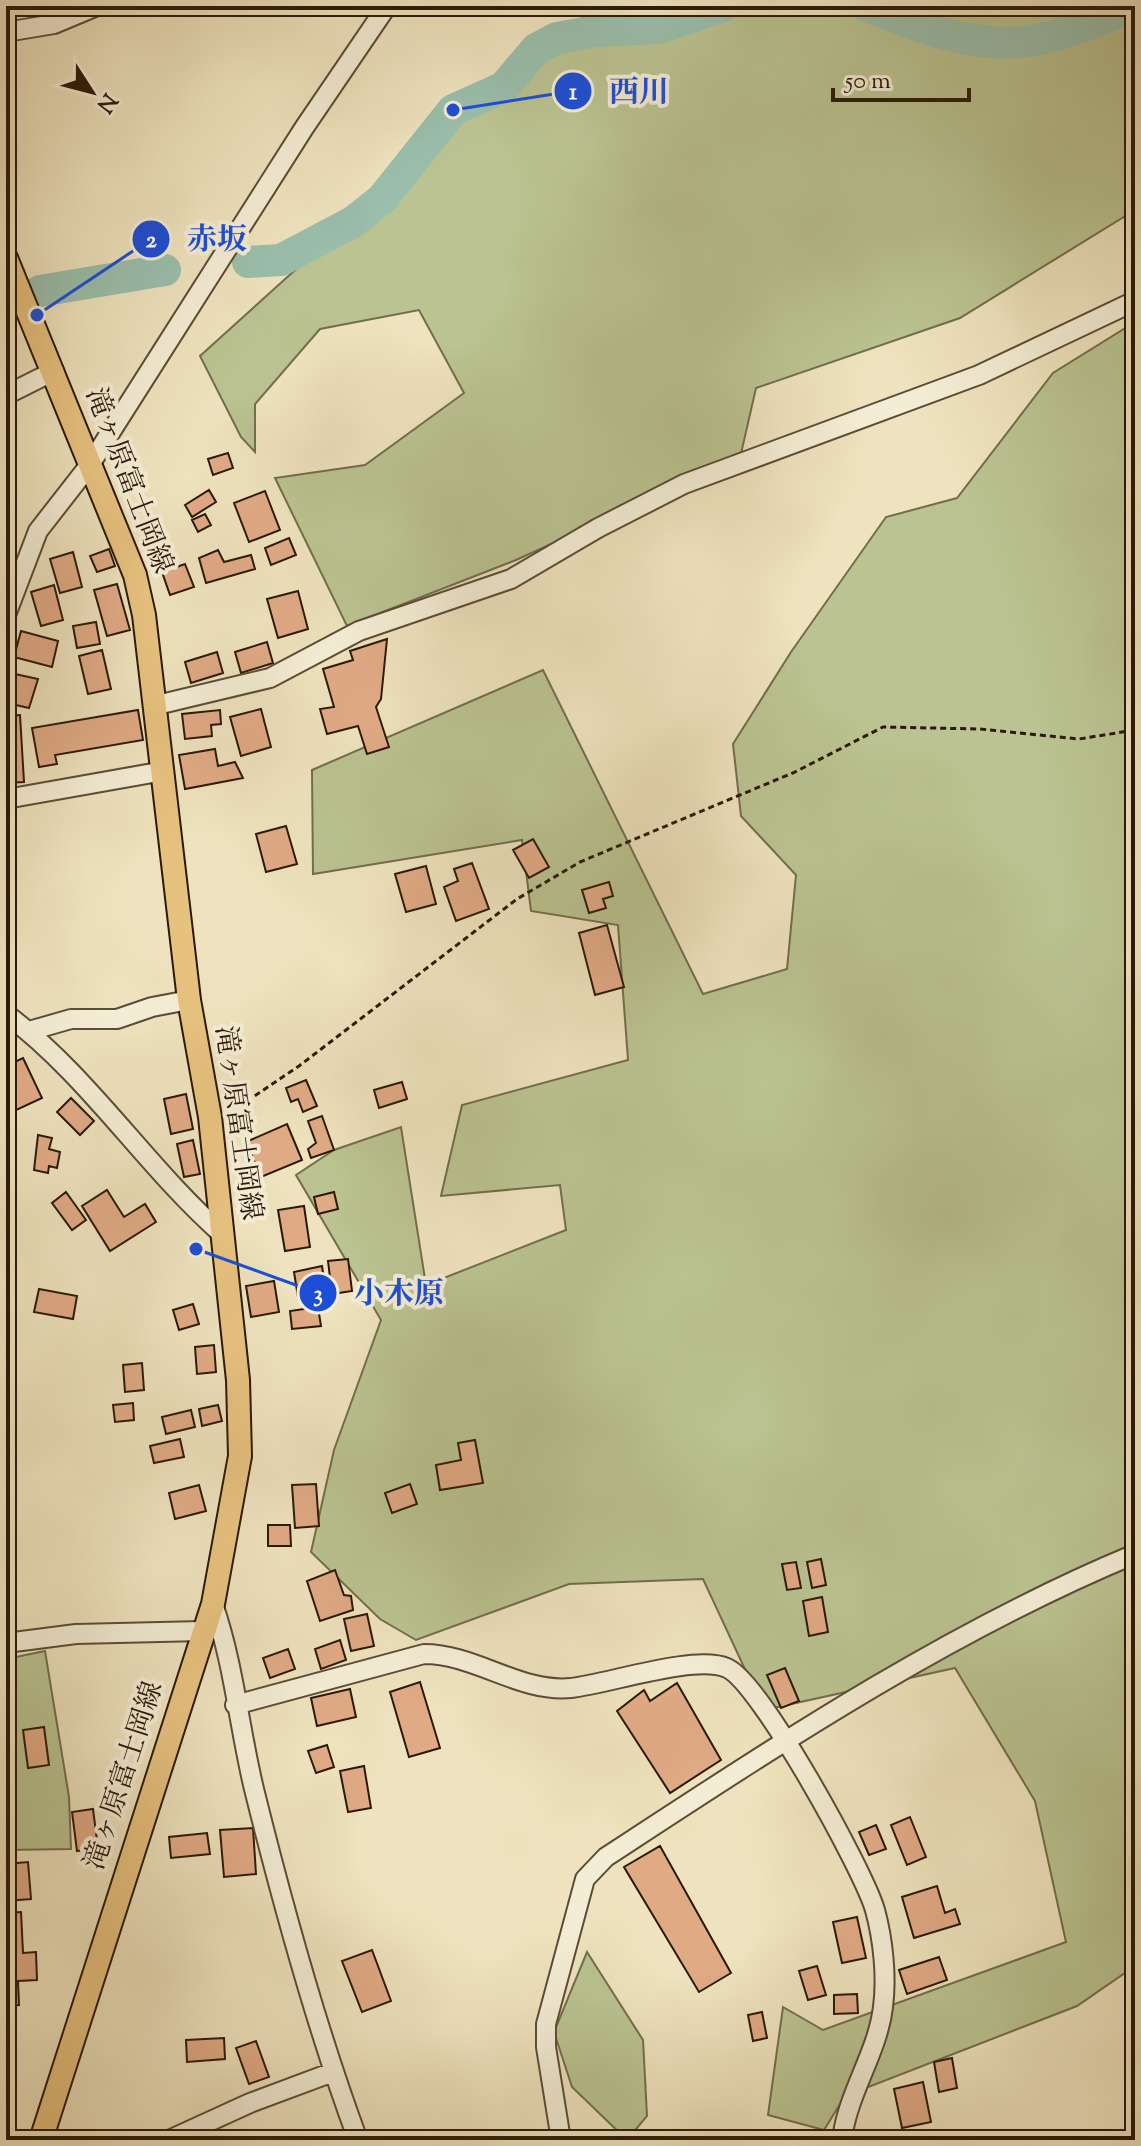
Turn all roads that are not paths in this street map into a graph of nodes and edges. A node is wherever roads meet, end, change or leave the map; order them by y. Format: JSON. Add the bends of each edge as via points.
{"nodes":[{"id":1,"x":97,"y":6,"type":"edge"},
{"id":2,"x":387,"y":6,"type":"edge"},
{"id":3,"x":6,"y":32,"type":"edge"},
{"id":4,"x":6,"y":258,"type":"edge"},
{"id":5,"x":1135,"y":301,"type":"edge"},
{"id":6,"x":54,"y":371,"type":"junction"},
{"id":7,"x":6,"y":395,"type":"edge"},
{"id":8,"x":91,"y":463,"type":"junction"},
{"id":9,"x":6,"y":615,"type":"edge"},
{"id":10,"x":157,"y":705,"type":"junction"},
{"id":11,"x":164,"y":771,"type":"junction"},
{"id":12,"x":6,"y":799,"type":"edge"},
{"id":13,"x":189,"y":1000,"type":"junction"},
{"id":14,"x":6,"y":1014,"type":"edge"},
{"id":15,"x":29,"y":1031,"type":"junction"},
{"id":16,"x":222,"y":1234,"type":"junction"},
{"id":17,"x":1135,"y":1554,"type":"edge"},
{"id":18,"x":213,"y":1604,"type":"junction"},
{"id":19,"x":202,"y":1631,"type":"junction"},
{"id":20,"x":6,"y":1643,"type":"edge"},
{"id":21,"x":235,"y":1705,"type":"junction"},
{"id":22,"x":786,"y":1740,"type":"junction"},
{"id":23,"x":333,"y":2072,"type":"junction"},
{"id":24,"x":41,"y":2140,"type":"edge"},
{"id":25,"x":169,"y":2140,"type":"edge"},
{"id":26,"x":358,"y":2140,"type":"edge"},
{"id":27,"x":561,"y":2140,"type":"edge"},
{"id":28,"x":842,"y":2140,"type":"edge"}],
"edges":[{"from":1,"to":3,"type":"street","via":[[54,24]]},
{"from":2,"to":8,"type":"street"},
{"from":4,"to":6,"type":"main road","name":"滝ヶ原富士岡線"},
{"from":5,"to":10,"type":"street","via":[[979,375],[684,484],[511,579],[359,631],[270,678]]},
{"from":6,"to":7,"type":"street"},
{"from":6,"to":8,"type":"main road","name":"滝ヶ原富士岡線"},
{"from":8,"to":9,"type":"street","via":[[38,531]]},
{"from":8,"to":10,"type":"main road","name":"滝ヶ原富士岡線","via":[[135,575]]},
{"from":10,"to":11,"type":"main road","name":"滝ヶ原富士岡線"},
{"from":11,"to":12,"type":"street"},
{"from":11,"to":13,"type":"main road","name":"滝ヶ原富士岡線"},
{"from":13,"to":15,"type":"street","via":[[117,1019],[71,1019]]},
{"from":13,"to":16,"type":"main road","name":"滝ヶ原富士岡線","via":[[210,1117]]},
{"from":14,"to":15,"type":"street"},
{"from":15,"to":16,"type":"street"},
{"from":16,"to":18,"type":"main road","name":"滝ヶ原富士岡線","via":[[238,1380],[240,1456]]},
{"from":17,"to":22,"type":"street","via":[[989,1622]]},
{"from":18,"to":19,"type":"main road","name":"滝ヶ原富士岡線"},
{"from":18,"to":21,"type":"street","via":[[228,1646]]},
{"from":19,"to":20,"type":"street","via":[[76,1634]]},
{"from":19,"to":24,"type":"main road","name":"滝ヶ原富士岡線"},
{"from":21,"to":22,"type":"street","via":[[424,1654],[450,1654],[516,1680],[568,1688],[691,1665],[727,1668],[747,1686]]},
{"from":21,"to":23,"type":"street"},
{"from":22,"to":27,"type":"street","via":[[606,1857],[585,1879],[546,2024]]},
{"from":22,"to":28,"type":"street","via":[[842,1836],[875,1910],[884,1971],[883,2009]]},
{"from":23,"to":25,"type":"street"},
{"from":23,"to":26,"type":"street"}]}
